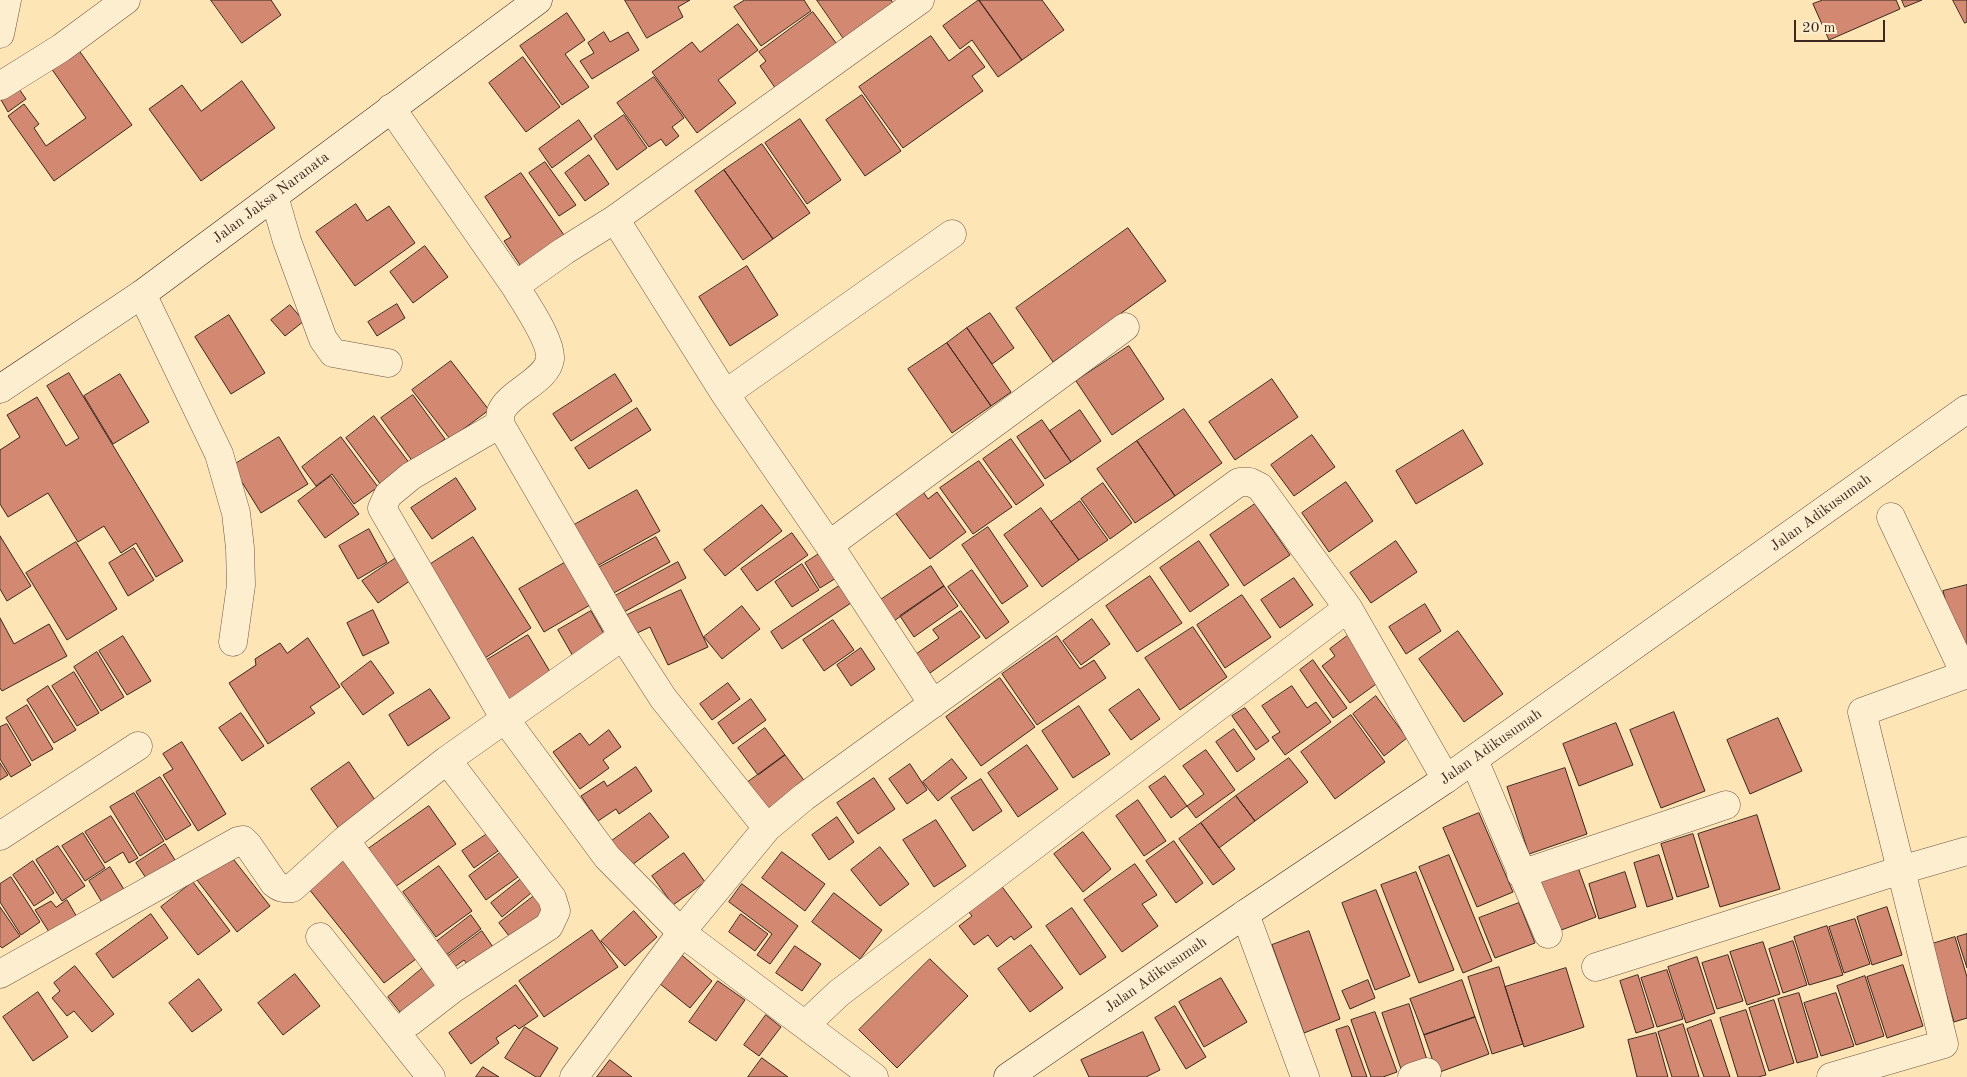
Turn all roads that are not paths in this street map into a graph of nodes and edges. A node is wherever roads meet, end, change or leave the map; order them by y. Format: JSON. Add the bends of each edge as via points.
{"nodes":[{"id":1,"x":7,"y":0,"type":"edge"},
{"id":2,"x":126,"y":0,"type":"edge"},
{"id":3,"x":538,"y":0,"type":"edge"},
{"id":4,"x":920,"y":0,"type":"edge"},
{"id":5,"x":0,"y":34,"type":"edge"},
{"id":6,"x":0,"y":86,"type":"edge"},
{"id":7,"x":391,"y":108,"type":"junction"},
{"id":8,"x":274,"y":196,"type":"junction"},
{"id":9,"x":615,"y":219,"type":"junction"},
{"id":10,"x":952,"y":234,"type":"dead end"},
{"id":11,"x":515,"y":286,"type":"junction"},
{"id":12,"x":142,"y":294,"type":"junction"},
{"id":13,"x":1125,"y":327,"type":"dead end"},
{"id":14,"x":388,"y":362,"type":"dead end"},
{"id":15,"x":0,"y":390,"type":"edge"},
{"id":16,"x":726,"y":394,"type":"junction"},
{"id":17,"x":1967,"y":409,"type":"edge"},
{"id":18,"x":500,"y":424,"type":"junction"},
{"id":19,"x":1891,"y":517,"type":"dead end"},
{"id":20,"x":829,"y":545,"type":"junction"},
{"id":21,"x":1348,"y":608,"type":"junction"},
{"id":22,"x":623,"y":636,"type":"junction"},
{"id":23,"x":233,"y":642,"type":"dead end"},
{"id":24,"x":1966,"y":674,"type":"edge"},
{"id":25,"x":933,"y":704,"type":"junction"},
{"id":26,"x":505,"y":719,"type":"junction"},
{"id":27,"x":138,"y":746,"type":"dead end"},
{"id":28,"x":447,"y":760,"type":"junction"},
{"id":29,"x":1474,"y":760,"type":"junction"},
{"id":30,"x":1446,"y":779,"type":"junction"},
{"id":31,"x":1726,"y":805,"type":"dead end"},
{"id":32,"x":767,"y":828,"type":"junction"},
{"id":33,"x":0,"y":836,"type":"edge"},
{"id":34,"x":345,"y":840,"type":"junction"},
{"id":35,"x":1967,"y":851,"type":"edge"},
{"id":36,"x":1900,"y":870,"type":"junction"},
{"id":37,"x":1522,"y":874,"type":"junction"},
{"id":38,"x":1244,"y":914,"type":"junction"},
{"id":39,"x":682,"y":933,"type":"junction"},
{"id":40,"x":1548,"y":934,"type":"dead end"},
{"id":41,"x":320,"y":937,"type":"dead end"},
{"id":42,"x":1596,"y":967,"type":"dead end"},
{"id":43,"x":0,"y":974,"type":"edge"},
{"id":44,"x":454,"y":988,"type":"junction"},
{"id":45,"x":410,"y":1022,"type":"dead end"},
{"id":46,"x":805,"y":1025,"type":"junction"},
{"id":47,"x":1956,"y":1040,"type":"edge"},
{"id":48,"x":431,"y":1077,"type":"edge"},
{"id":49,"x":574,"y":1077,"type":"edge"},
{"id":50,"x":874,"y":1077,"type":"edge"},
{"id":51,"x":1008,"y":1077,"type":"edge"},
{"id":52,"x":1305,"y":1077,"type":"edge"},
{"id":53,"x":1831,"y":1077,"type":"edge"}],
"edges":[{"from":1,"to":5,"type":"street"},
{"from":2,"to":6,"type":"street"},
{"from":3,"to":7,"type":"street","name":"Jalan Jaksa Naranata"},
{"from":4,"to":9,"type":"street"},
{"from":7,"to":8,"type":"street","name":"Jalan Jaksa Naranata"},
{"from":7,"to":11,"type":"street"},
{"from":8,"to":12,"type":"street","name":"Jalan Jaksa Naranata"},
{"from":8,"to":14,"type":"street","via":[[287,241],[328,346],[333,353]]},
{"from":9,"to":11,"type":"street"},
{"from":9,"to":16,"type":"street"},
{"from":10,"to":16,"type":"street"},
{"from":11,"to":18,"type":"street","via":[[537,324],[550,358],[544,371],[500,413]]},
{"from":12,"to":15,"type":"street","name":"Jalan Jaksa Naranata"},
{"from":12,"to":23,"type":"street","via":[[219,454],[236,513],[241,585]]},
{"from":13,"to":20,"type":"street"},
{"from":16,"to":20,"type":"street"},
{"from":17,"to":29,"type":"street","name":"Jalan Adikusumah"},
{"from":18,"to":22,"type":"street"},
{"from":18,"to":26,"type":"street","via":[[411,476],[388,495],[382,508]]},
{"from":19,"to":24,"type":"street"},
{"from":20,"to":25,"type":"street"},
{"from":21,"to":25,"type":"street","via":[[1260,487],[1250,482],[1238,482]]},
{"from":21,"to":30,"type":"street"},
{"from":21,"to":46,"type":"street","via":[[839,993]]},
{"from":22,"to":26,"type":"street"},
{"from":22,"to":32,"type":"street","via":[[663,698]]},
{"from":24,"to":36,"type":"street","via":[[1862,712]]},
{"from":25,"to":32,"type":"street","via":[[804,797]]},
{"from":26,"to":28,"type":"street"},
{"from":26,"to":39,"type":"street","via":[[607,857]]},
{"from":27,"to":33,"type":"street"},
{"from":28,"to":34,"type":"street"},
{"from":28,"to":44,"type":"street","via":[[552,898],[556,912],[549,926]]},
{"from":29,"to":30,"type":"street","name":"Jalan Adikusumah"},
{"from":29,"to":37,"type":"street"},
{"from":30,"to":38,"type":"street","name":"Jalan Adikusumah"},
{"from":31,"to":37,"type":"street"},
{"from":32,"to":39,"type":"street"},
{"from":34,"to":43,"type":"street","via":[[292,888],[284,889],[274,883],[245,842],[238,842]]},
{"from":34,"to":44,"type":"street"},
{"from":35,"to":36,"type":"street"},
{"from":36,"to":42,"type":"street"},
{"from":36,"to":47,"type":"street"},
{"from":37,"to":40,"type":"street"},
{"from":38,"to":51,"type":"street","name":"Jalan Adikusumah"},
{"from":38,"to":52,"type":"street"},
{"from":39,"to":46,"type":"street"},
{"from":39,"to":49,"type":"street"},
{"from":41,"to":48,"type":"street"},
{"from":44,"to":45,"type":"street"},
{"from":46,"to":50,"type":"street"},
{"from":47,"to":53,"type":"street"}]}
